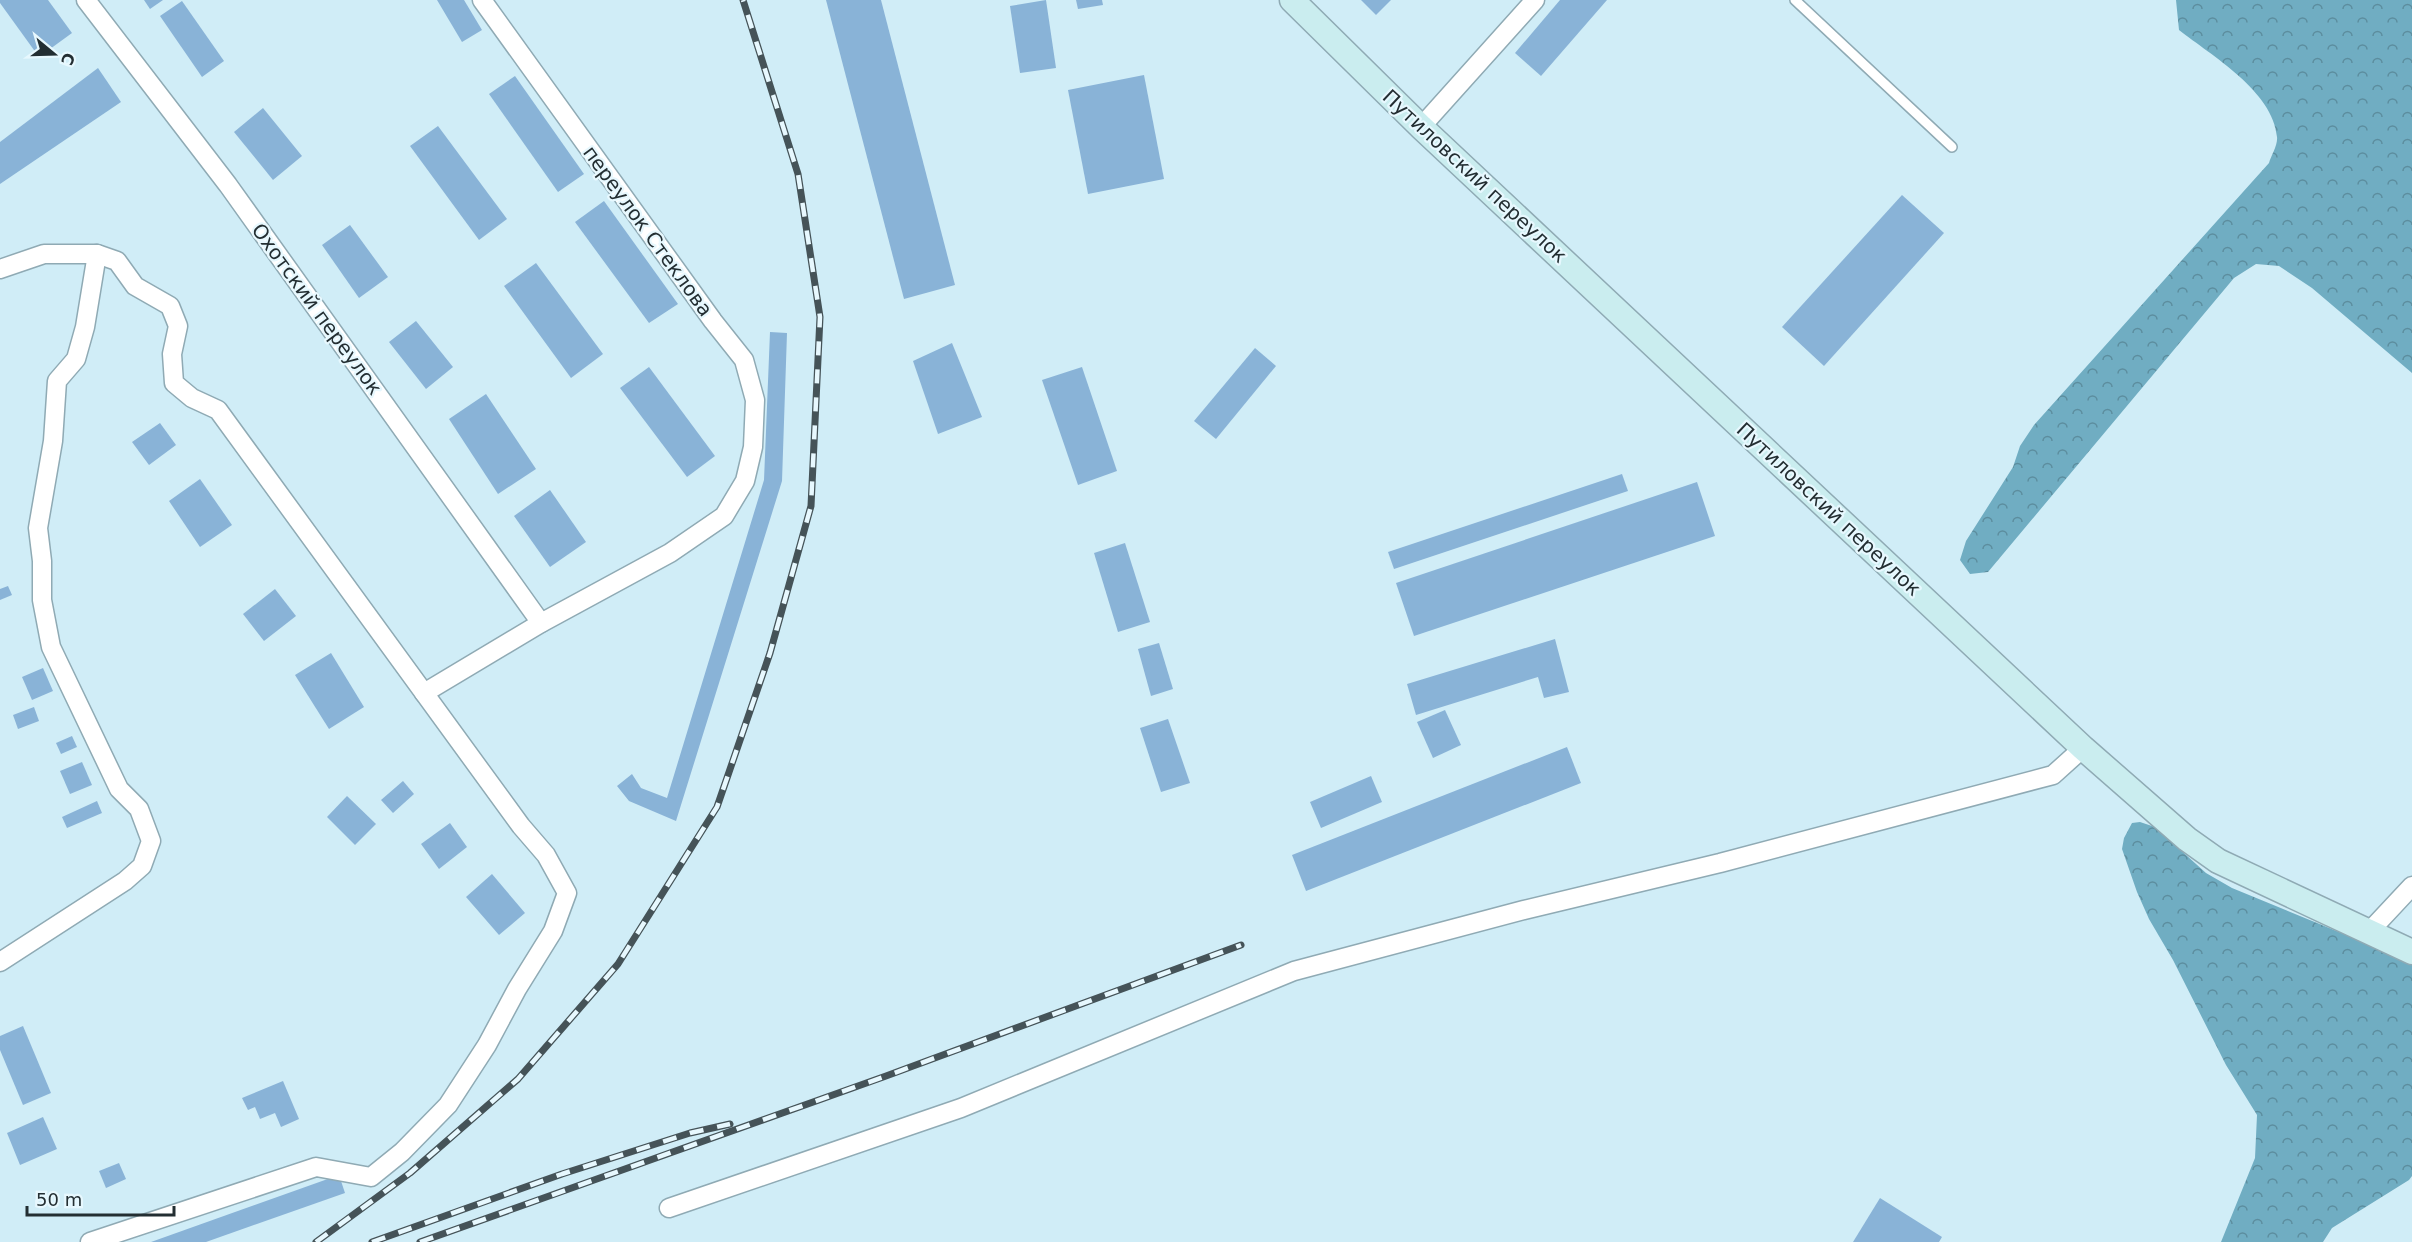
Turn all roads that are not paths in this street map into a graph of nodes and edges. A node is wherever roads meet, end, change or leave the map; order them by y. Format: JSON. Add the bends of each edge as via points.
{"nodes":[{"id":1,"x":86,"y":0,"type":"edge"},
{"id":2,"x":482,"y":0,"type":"edge"},
{"id":3,"x":1292,"y":0,"type":"edge"},
{"id":4,"x":1535,"y":0,"type":"edge"},
{"id":5,"x":1795,"y":0,"type":"edge"},
{"id":6,"x":1421,"y":127,"type":"junction"},
{"id":7,"x":1952,"y":147,"type":"dead end"},
{"id":8,"x":97,"y":254,"type":"junction"},
{"id":9,"x":0,"y":269,"type":"edge"},
{"id":10,"x":541,"y":623,"type":"junction"},
{"id":11,"x":424,"y":693,"type":"junction"},
{"id":12,"x":2083,"y":748,"type":"junction"},
{"id":13,"x":2412,"y":886,"type":"edge"},
{"id":14,"x":2368,"y":933,"type":"junction"},
{"id":15,"x":2412,"y":952,"type":"edge"},
{"id":16,"x":0,"y":962,"type":"edge"},
{"id":17,"x":669,"y":1208,"type":"dead end"},
{"id":18,"x":90,"y":1242,"type":"edge"}],
"edges":[{"from":1,"to":10,"type":"street","name":"Охотский переулок","via":[[228,185]]},
{"from":2,"to":10,"type":"street","name":"переулок Стеклова","via":[[744,360],[755,400],[753,447],[744,481],[724,516],[670,553]]},
{"from":3,"to":6,"type":"main road","name":"Путиловский переулок"},
{"from":4,"to":6,"type":"street"},
{"from":5,"to":7,"type":"lane"},
{"from":6,"to":12,"type":"main road","name":"Путиловский переулок"},
{"from":8,"to":9,"type":"street","via":[[44,254]]},
{"from":8,"to":11,"type":"street","via":[[117,261],[135,286],[170,306],[178,326],[172,354],[174,383],[192,398],[218,410]]},
{"from":8,"to":16,"type":"street","via":[[76,359],[57,381],[53,441],[38,528],[42,600],[51,647],[119,789],[139,809],[151,840],[142,866],[125,881]]},
{"from":10,"to":11,"type":"street","name":"переулок Стеклова"},
{"from":11,"to":18,"type":"street","via":[[546,855],[567,893],[553,931],[487,1045],[448,1105],[372,1177],[316,1167]]},
{"from":12,"to":14,"type":"main road","name":"Путиловский переулок","via":[[2187,839],[2218,861]]},
{"from":12,"to":17,"type":"street","via":[[2053,774],[1294,971],[961,1108]]},
{"from":13,"to":14,"type":"street"},
{"from":14,"to":15,"type":"main road","name":"Путиловский переулок"}]}
